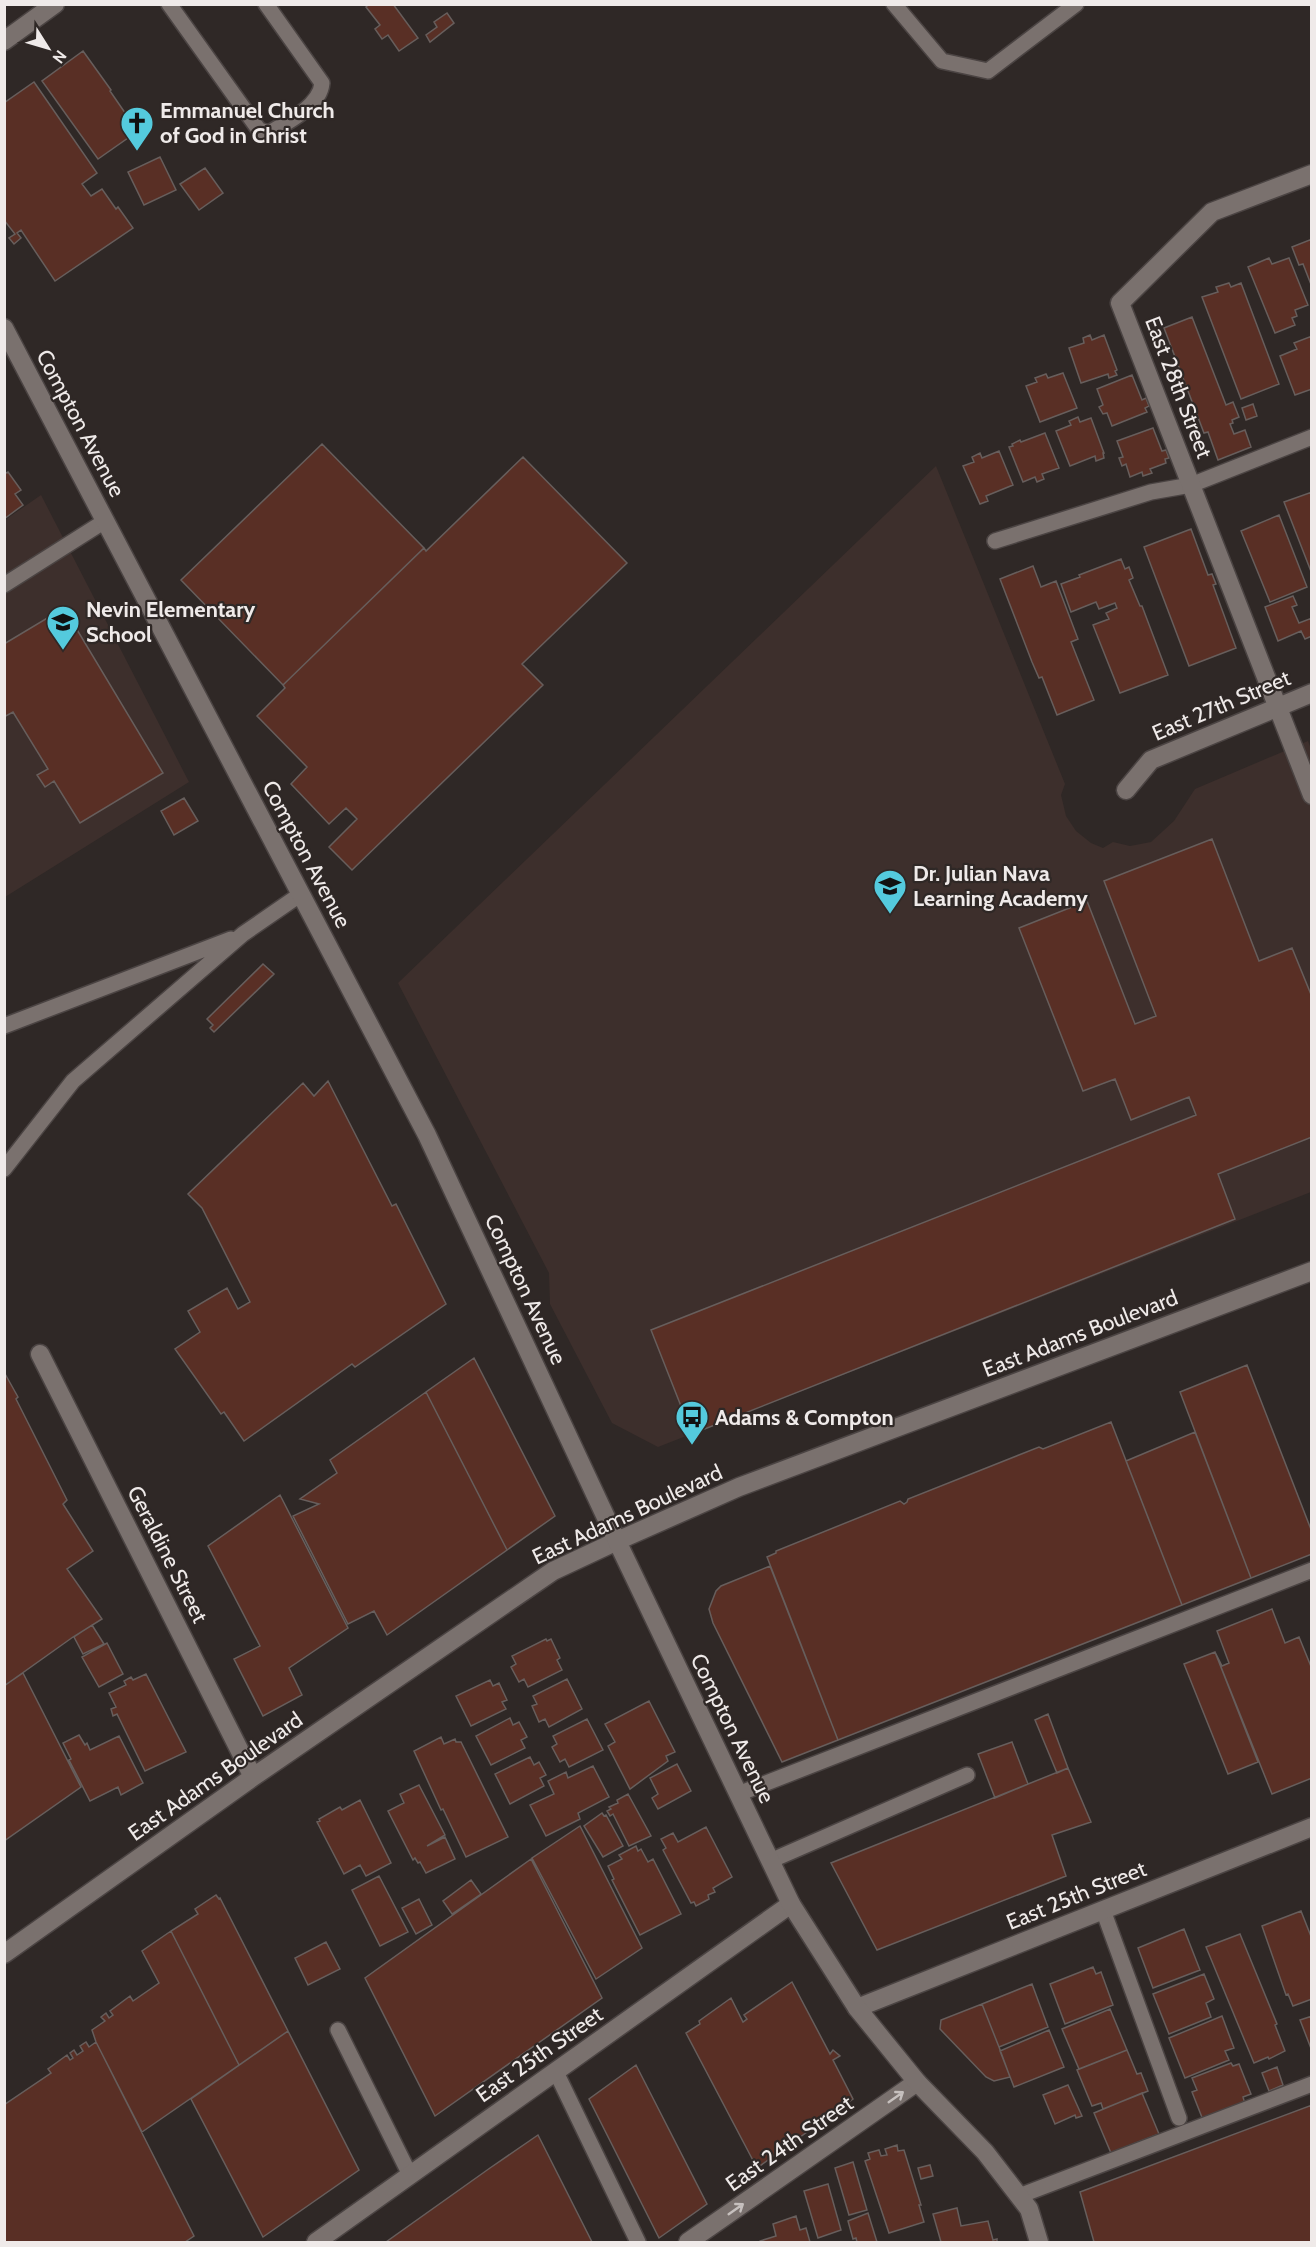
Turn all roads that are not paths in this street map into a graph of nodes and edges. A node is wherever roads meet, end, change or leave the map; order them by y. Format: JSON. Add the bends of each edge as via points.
{"nodes":[{"id":1,"x":55,"y":4,"type":"edge"},
{"id":2,"x":169,"y":4,"type":"edge"},
{"id":3,"x":266,"y":4,"type":"edge"},
{"id":4,"x":894,"y":4,"type":"edge"},
{"id":5,"x":1076,"y":4,"type":"edge"},
{"id":6,"x":4,"y":41,"type":"edge"},
{"id":7,"x":1311,"y":174,"type":"edge"},
{"id":8,"x":5,"y":331,"type":"edge"},
{"id":9,"x":1311,"y":437,"type":"edge"},
{"id":10,"x":1191,"y":485,"type":"junction"},
{"id":11,"x":105,"y":521,"type":"junction"},
{"id":12,"x":995,"y":541,"type":"dead end"},
{"id":13,"x":4,"y":585,"type":"edge"},
{"id":14,"x":1311,"y":693,"type":"edge"},
{"id":15,"x":1278,"y":708,"type":"junction"},
{"id":16,"x":1126,"y":790,"type":"dead end"},
{"id":17,"x":1311,"y":795,"type":"edge"},
{"id":18,"x":301,"y":894,"type":"junction"},
{"id":19,"x":243,"y":934,"type":"junction"},
{"id":20,"x":4,"y":1026,"type":"edge"},
{"id":21,"x":4,"y":1169,"type":"edge"},
{"id":22,"x":1311,"y":1271,"type":"edge"},
{"id":23,"x":40,"y":1354,"type":"dead end"},
{"id":24,"x":616,"y":1541,"type":"junction"},
{"id":25,"x":1311,"y":1570,"type":"edge"},
{"id":26,"x":968,"y":1774,"type":"dead end"},
{"id":27,"x":253,"y":1777,"type":"junction"},
{"id":28,"x":738,"y":1794,"type":"junction"},
{"id":29,"x":1311,"y":1827,"type":"edge"},
{"id":30,"x":770,"y":1861,"type":"junction"},
{"id":31,"x":791,"y":1904,"type":"junction"},
{"id":32,"x":1103,"y":1910,"type":"junction"},
{"id":33,"x":4,"y":1954,"type":"edge"},
{"id":34,"x":858,"y":2008,"type":"junction"},
{"id":35,"x":338,"y":2030,"type":"dead end"},
{"id":36,"x":556,"y":2072,"type":"junction"},
{"id":37,"x":917,"y":2082,"type":"junction"},
{"id":38,"x":1311,"y":2084,"type":"edge"},
{"id":39,"x":1179,"y":2118,"type":"dead end"},
{"id":40,"x":410,"y":2175,"type":"junction"},
{"id":41,"x":1019,"y":2196,"type":"junction"},
{"id":42,"x":315,"y":2242,"type":"edge"},
{"id":43,"x":638,"y":2242,"type":"edge"},
{"id":44,"x":688,"y":2242,"type":"edge"},
{"id":45,"x":1039,"y":2242,"type":"edge"}],
"edges":[{"from":1,"to":6,"type":"street"},
{"from":2,"to":3,"type":"lane","via":[[259,130],[269,133],[306,108],[321,92],[322,82]]},
{"from":4,"to":5,"type":"lane","via":[[942,61],[988,71]]},
{"from":7,"to":10,"type":"street","name":"East 28th Street","via":[[1212,212],[1120,303]]},
{"from":8,"to":11,"type":"street","name":"Compton Avenue"},
{"from":9,"to":10,"type":"lane"},
{"from":10,"to":12,"type":"lane","via":[[1151,492]]},
{"from":10,"to":15,"type":"street","name":"East 28th Street"},
{"from":11,"to":13,"type":"lane"},
{"from":11,"to":18,"type":"street","name":"Compton Avenue"},
{"from":14,"to":15,"type":"street","name":"East 27th Street"},
{"from":15,"to":16,"type":"street","name":"East 27th Street","via":[[1151,760]]},
{"from":15,"to":17,"type":"street","name":"East 28th Street"},
{"from":18,"to":19,"type":"lane"},
{"from":18,"to":24,"type":"street","name":"Compton Avenue","via":[[427,1135]]},
{"from":19,"to":20,"type":"lane"},
{"from":19,"to":21,"type":"lane","via":[[73,1081]]},
{"from":22,"to":24,"type":"street","name":"East Adams Boulevard","via":[[739,1487]]},
{"from":23,"to":27,"type":"street","name":"Geraldine Street"},
{"from":24,"to":27,"type":"street","name":"East Adams Boulevard","via":[[553,1571]]},
{"from":24,"to":28,"type":"street","name":"Compton Avenue"},
{"from":25,"to":28,"type":"lane"},
{"from":26,"to":30,"type":"lane"},
{"from":27,"to":33,"type":"street","name":"East Adams Boulevard"},
{"from":28,"to":30,"type":"street","name":"Compton Avenue"},
{"from":29,"to":32,"type":"street","name":"East 25th Street"},
{"from":30,"to":31,"type":"street","name":"Compton Avenue"},
{"from":31,"to":34,"type":"street","name":"Compton Avenue"},
{"from":31,"to":36,"type":"street","name":"East 25th Street"},
{"from":32,"to":34,"type":"street","name":"East 25th Street"},
{"from":32,"to":39,"type":"lane"},
{"from":34,"to":37,"type":"street","name":"Compton Avenue"},
{"from":35,"to":40,"type":"lane"},
{"from":36,"to":40,"type":"street","name":"East 25th Street"},
{"from":36,"to":43,"type":"lane"},
{"from":37,"to":41,"type":"street","name":"Compton Avenue","via":[[985,2152]]},
{"from":44,"to":37,"type":"street","name":"East 24th Street","one_way":true},
{"from":38,"to":41,"type":"lane"},
{"from":40,"to":42,"type":"street","name":"East 25th Street"},
{"from":41,"to":45,"type":"street","name":"Compton Avenue","via":[[1029,2209]]}]}
